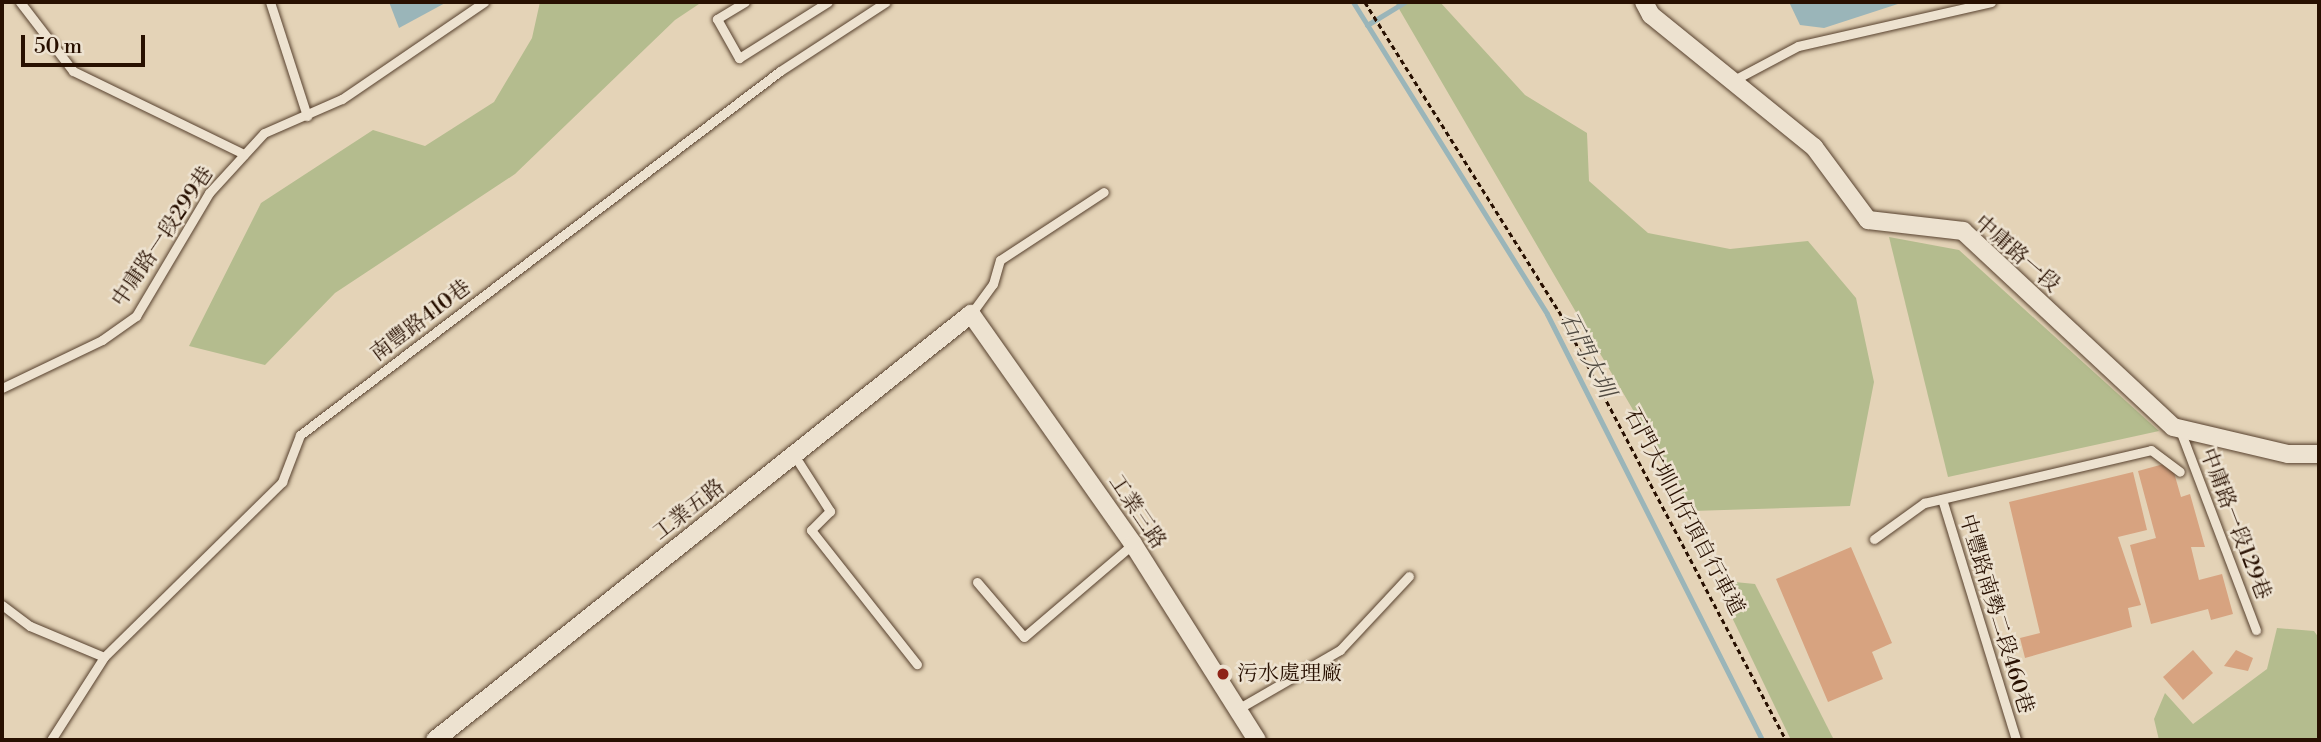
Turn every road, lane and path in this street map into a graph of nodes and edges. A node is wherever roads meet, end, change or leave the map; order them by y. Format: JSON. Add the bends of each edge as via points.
{"nodes":[{"id":1,"x":20,"y":2,"type":"edge"},
{"id":2,"x":270,"y":2,"type":"edge"},
{"id":3,"x":484,"y":2,"type":"edge"},
{"id":4,"x":745,"y":2,"type":"edge"},
{"id":5,"x":828,"y":2,"type":"edge"},
{"id":6,"x":886,"y":2,"type":"edge"},
{"id":7,"x":1365,"y":2,"type":"edge"},
{"id":8,"x":1644,"y":2,"type":"edge"},
{"id":9,"x":1991,"y":2,"type":"edge"},
{"id":10,"x":1734,"y":80,"type":"junction"},
{"id":11,"x":307,"y":116,"type":"junction"},
{"id":12,"x":244,"y":154,"type":"junction"},
{"id":13,"x":1104,"y":192,"type":"dead end"},
{"id":14,"x":971,"y":314,"type":"junction"},
{"id":15,"x":2,"y":388,"type":"edge"},
{"id":16,"x":2180,"y":430,"type":"junction"},
{"id":17,"x":2319,"y":454,"type":"edge"},
{"id":18,"x":794,"y":455,"type":"junction"},
{"id":19,"x":2180,"y":472,"type":"dead end"},
{"id":20,"x":1942,"y":499,"type":"junction"},
{"id":21,"x":1874,"y":539,"type":"dead end"},
{"id":22,"x":1133,"y":544,"type":"junction"},
{"id":23,"x":1409,"y":576,"type":"dead end"},
{"id":24,"x":977,"y":582,"type":"dead end"},
{"id":25,"x":2,"y":605,"type":"edge"},
{"id":26,"x":2256,"y":630,"type":"dead end"},
{"id":27,"x":104,"y":657,"type":"junction"},
{"id":28,"x":917,"y":664,"type":"dead end"},
{"id":29,"x":1235,"y":711,"type":"junction"},
{"id":30,"x":51,"y":740,"type":"edge"},
{"id":31,"x":435,"y":740,"type":"edge"},
{"id":32,"x":1258,"y":740,"type":"edge"},
{"id":33,"x":1786,"y":740,"type":"edge"},
{"id":34,"x":2016,"y":740,"type":"edge"}],
"edges":[{"from":1,"to":12,"type":"lane","via":[[73,71]]},
{"from":2,"to":11,"type":"lane"},
{"from":3,"to":11,"type":"lane","name":"中庸路一段299巷"},
{"from":4,"to":5,"type":"lane","via":[[717,19],[739,58]]},
{"from":6,"to":27,"type":"lane","name":"南豐路410巷","via":[[780,71],[300,435],[282,482]]},
{"from":7,"to":33,"type":"path","name":"石門大圳山仔頂自行車道","via":[[1559,311]]},
{"from":8,"to":10,"type":"street","name":"中庸路一段","via":[[1651,15]]},
{"from":9,"to":10,"type":"lane","via":[[1798,46]]},
{"from":10,"to":16,"type":"street","name":"中庸路一段","via":[[1814,147],[1868,220],[1963,232]]},
{"from":11,"to":12,"type":"lane","name":"中庸路一段299巷","via":[[264,133]]},
{"from":12,"to":15,"type":"lane","name":"中庸路一段299巷","via":[[209,193],[136,316],[102,340]]},
{"from":13,"to":14,"type":"lane","via":[[1000,260],[993,284]]},
{"from":14,"to":18,"type":"street","name":"工業五路"},
{"from":14,"to":22,"type":"street","name":"工業三路"},
{"from":16,"to":17,"type":"street","name":"中庸路一段","via":[[2288,454]]},
{"from":16,"to":26,"type":"lane","name":"中庸路一段129巷"},
{"from":18,"to":28,"type":"lane","via":[[831,511],[811,530]]},
{"from":18,"to":31,"type":"street","name":"工業五路"},
{"from":19,"to":20,"type":"lane","via":[[2151,450]]},
{"from":20,"to":21,"type":"lane","via":[[1924,503]]},
{"from":20,"to":34,"type":"lane","name":"中豐路南勢二段460巷"},
{"from":22,"to":24,"type":"lane","via":[[1024,638]]},
{"from":22,"to":29,"type":"street","name":"工業三路"},
{"from":23,"to":29,"type":"lane","via":[[1340,650]]},
{"from":25,"to":27,"type":"lane","via":[[30,626]]},
{"from":27,"to":30,"type":"lane","name":"南豐路410巷"},
{"from":29,"to":32,"type":"street","name":"工業三路"}]}
